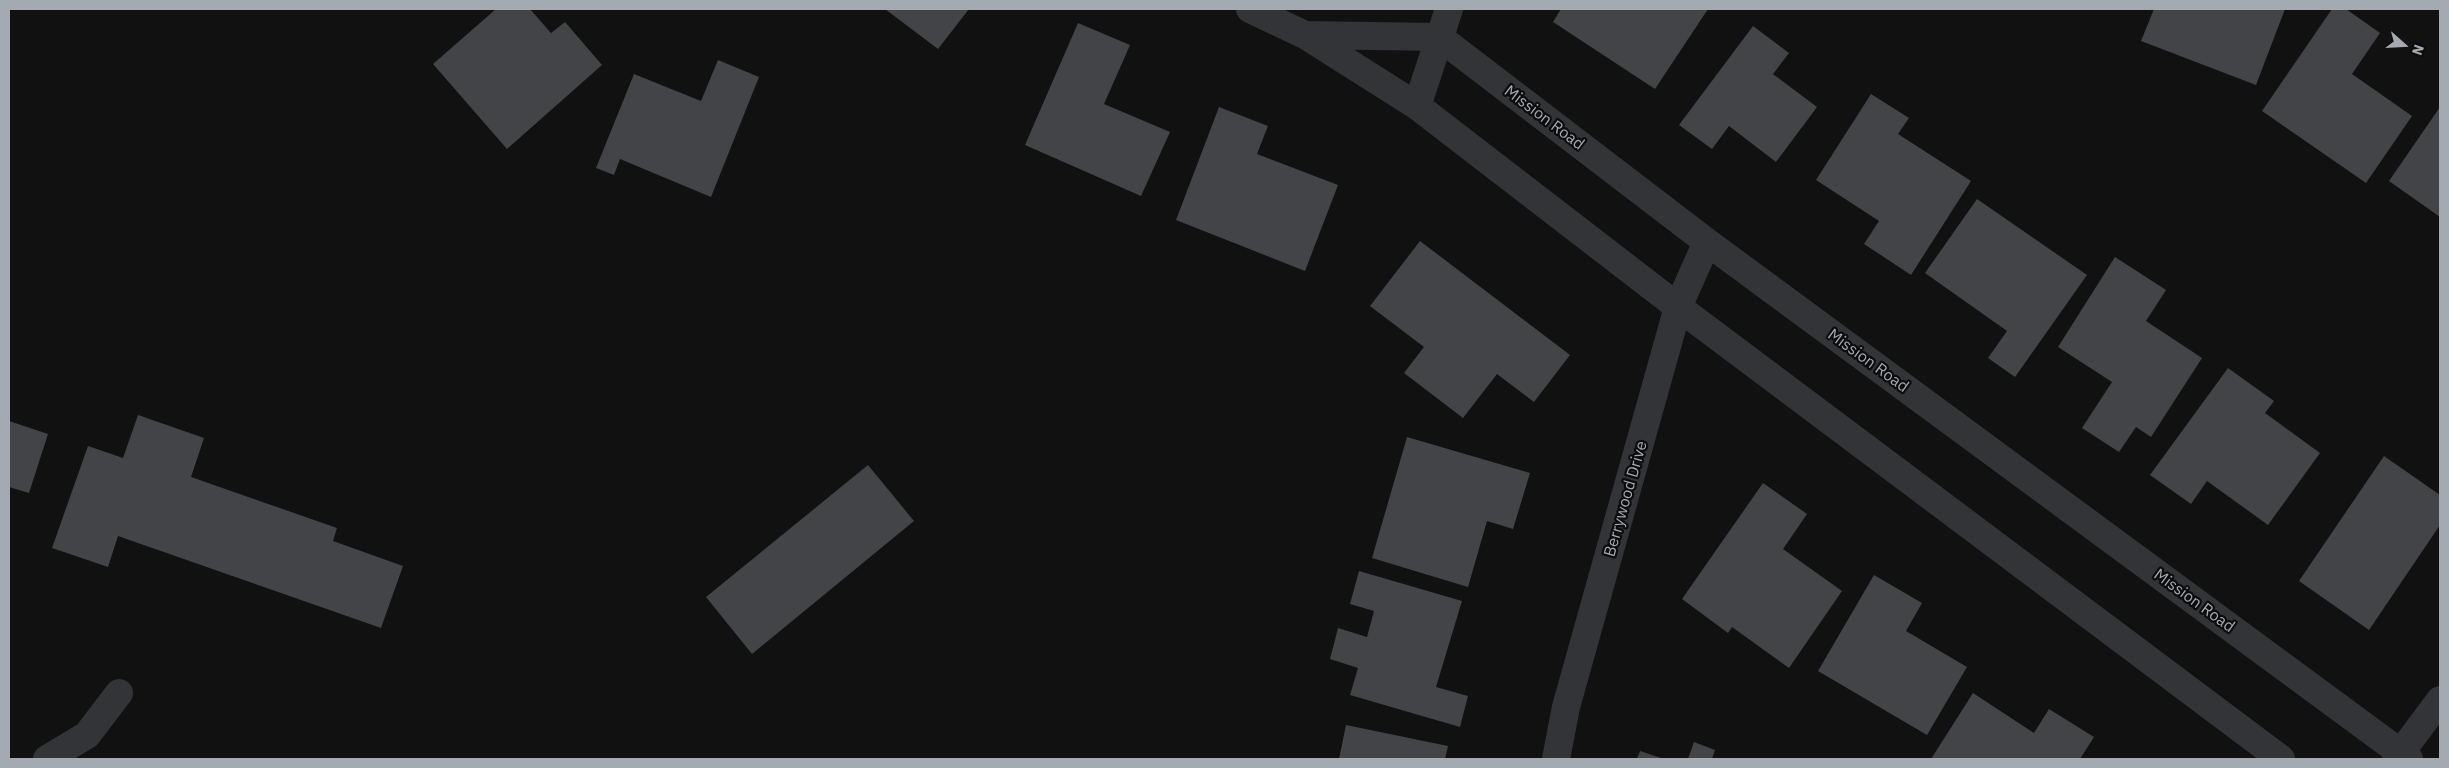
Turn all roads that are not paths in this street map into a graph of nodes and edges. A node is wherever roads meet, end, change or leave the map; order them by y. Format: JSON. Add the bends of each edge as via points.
{"nodes":[{"id":1,"x":1250,"y":9,"type":"edge"},
{"id":2,"x":1449,"y":9,"type":"edge"},
{"id":3,"x":1306,"y":35,"type":"junction"},
{"id":4,"x":1439,"y":38,"type":"junction"},
{"id":5,"x":1417,"y":106,"type":"junction"},
{"id":6,"x":1707,"y":242,"type":"junction"},
{"id":7,"x":1678,"y":307,"type":"junction"},
{"id":8,"x":119,"y":693,"type":"dead end"},
{"id":9,"x":2440,"y":700,"type":"edge"},
{"id":10,"x":2402,"y":757,"type":"edge"},
{"id":11,"x":47,"y":759,"type":"edge"},
{"id":12,"x":1556,"y":759,"type":"edge"},
{"id":13,"x":2281,"y":759,"type":"edge"}],
"edges":[{"from":1,"to":3,"type":"street"},
{"from":2,"to":4,"type":"street"},
{"from":3,"to":4,"type":"street"},
{"from":3,"to":5,"type":"street"},
{"from":4,"to":5,"type":"street"},
{"from":4,"to":6,"type":"street","name":"Mission Road"},
{"from":5,"to":7,"type":"street"},
{"from":6,"to":7,"type":"street","name":"Berrywood Drive"},
{"from":6,"to":10,"type":"street","name":"Mission Road"},
{"from":7,"to":12,"type":"street","name":"Berrywood Drive","via":[[1566,708]]},
{"from":7,"to":13,"type":"street"},
{"from":8,"to":11,"type":"street","via":[[86,734]]},
{"from":9,"to":10,"type":"street"}]}
